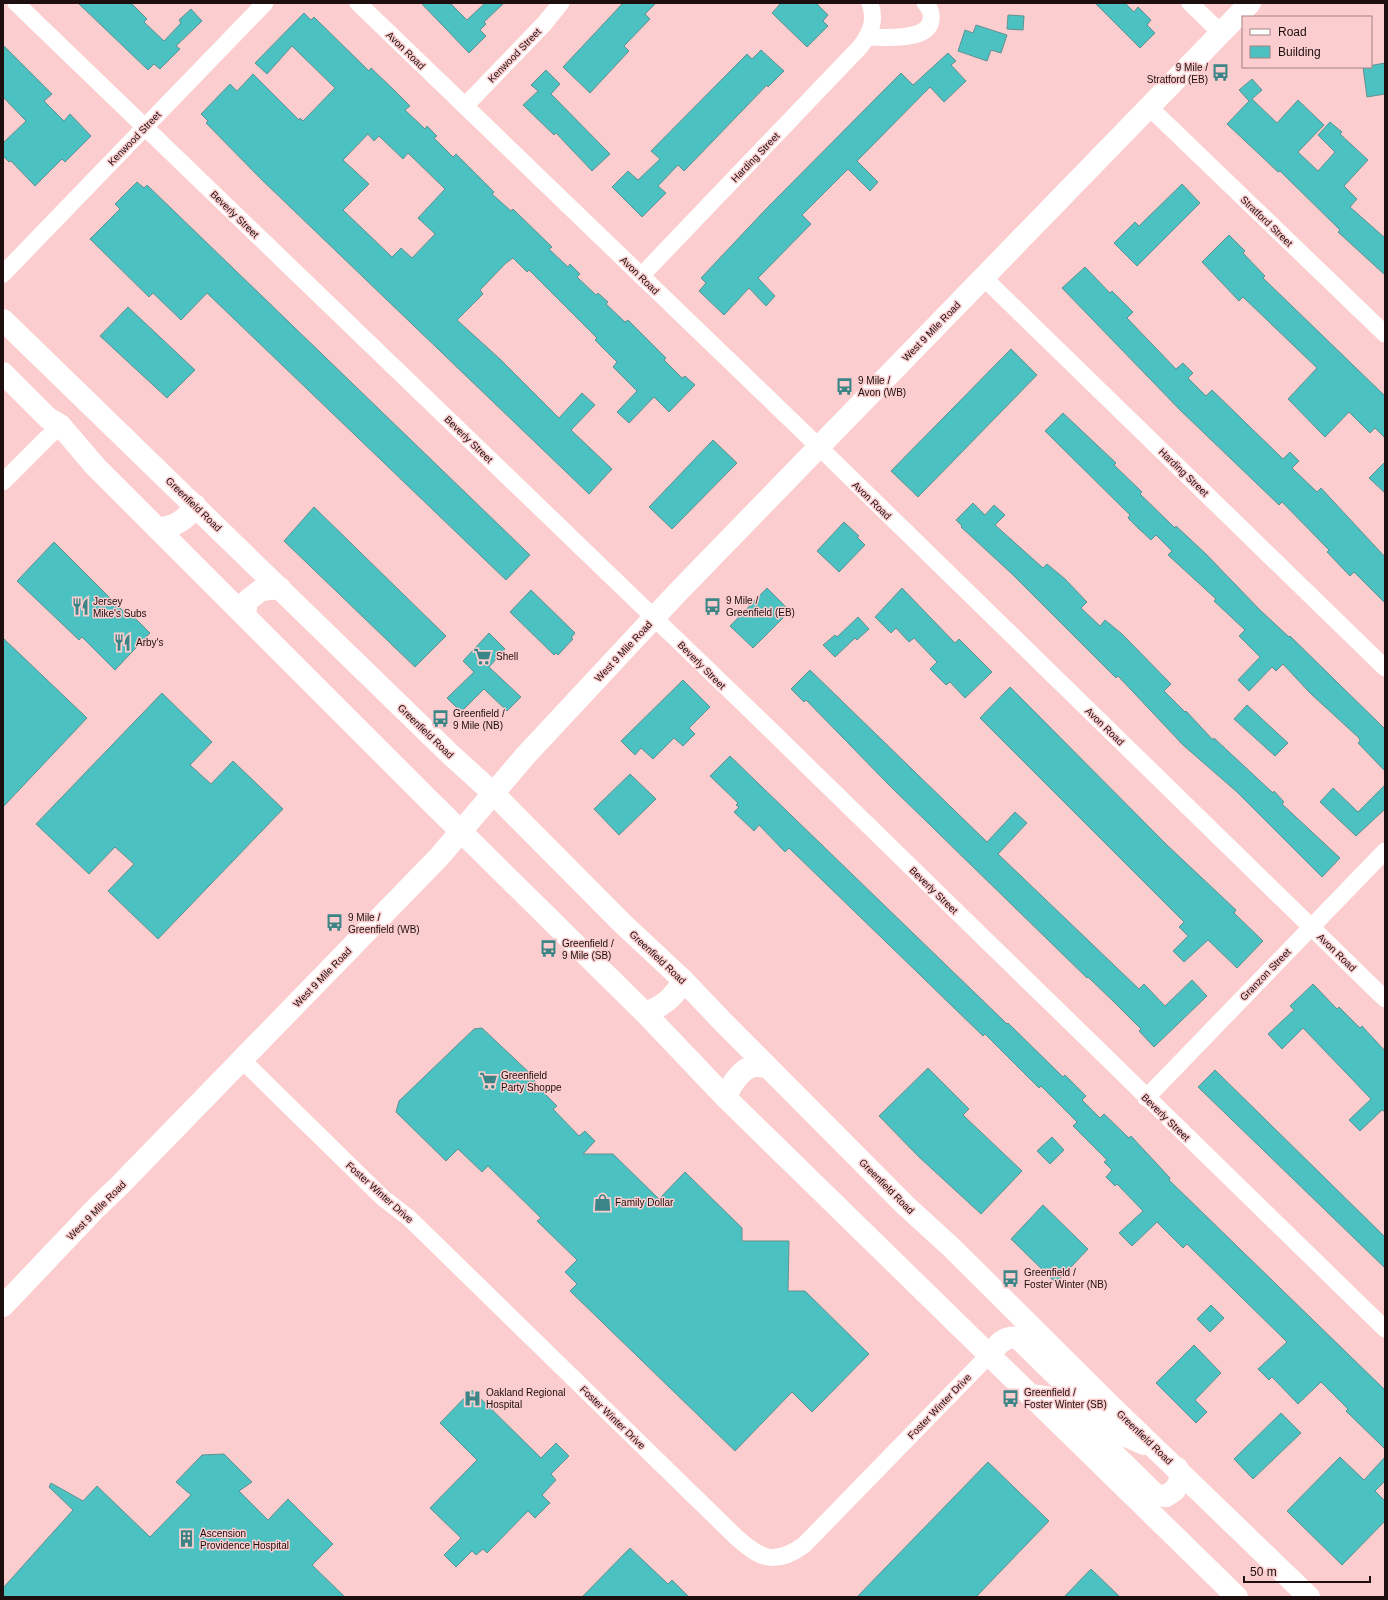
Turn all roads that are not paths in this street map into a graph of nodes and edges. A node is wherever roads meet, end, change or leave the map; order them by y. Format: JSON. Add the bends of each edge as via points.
{"nodes":[{"id":1,"x":16,"y":3,"type":"edge"},
{"id":2,"x":265,"y":3,"type":"edge"},
{"id":3,"x":358,"y":3,"type":"edge"},
{"id":4,"x":561,"y":3,"type":"edge"},
{"id":5,"x":870,"y":3,"type":"edge"},
{"id":6,"x":925,"y":3,"type":"edge"},
{"id":7,"x":1190,"y":3,"type":"edge"},
{"id":8,"x":1250,"y":3,"type":"edge"},
{"id":9,"x":1221,"y":33,"type":"junction"},
{"id":10,"x":868,"y":37,"type":"junction"},
{"id":11,"x":465,"y":106,"type":"junction"},
{"id":12,"x":1149,"y":107,"type":"junction"},
{"id":13,"x":145,"y":127,"type":"junction"},
{"id":14,"x":3,"y":274,"type":"edge"},
{"id":15,"x":641,"y":276,"type":"junction"},
{"id":16,"x":983,"y":277,"type":"junction"},
{"id":17,"x":3,"y":320,"type":"edge"},
{"id":18,"x":1385,"y":334,"type":"edge"},
{"id":19,"x":3,"y":373,"type":"edge"},
{"id":20,"x":60,"y":425,"type":"junction"},
{"id":21,"x":819,"y":447,"type":"junction"},
{"id":22,"x":3,"y":482,"type":"edge"},
{"id":23,"x":195,"y":505,"type":"junction"},
{"id":24,"x":158,"y":529,"type":"junction"},
{"id":25,"x":280,"y":588,"type":"junction"},
{"id":26,"x":245,"y":615,"type":"junction"},
{"id":27,"x":653,"y":618,"type":"junction"},
{"id":28,"x":1385,"y":668,"type":"edge"},
{"id":29,"x":493,"y":793,"type":"junction"},
{"id":30,"x":461,"y":832,"type":"junction"},
{"id":31,"x":1385,"y":851,"type":"edge"},
{"id":32,"x":1311,"y":927,"type":"junction"},
{"id":33,"x":683,"y":980,"type":"junction"},
{"id":34,"x":1385,"y":999,"type":"edge"},
{"id":35,"x":645,"y":1012,"type":"junction"},
{"id":36,"x":242,"y":1060,"type":"junction"},
{"id":37,"x":767,"y":1067,"type":"junction"},
{"id":38,"x":725,"y":1097,"type":"junction"},
{"id":39,"x":1146,"y":1098,"type":"junction"},
{"id":40,"x":3,"y":1306,"type":"edge"},
{"id":41,"x":1385,"y":1329,"type":"edge"},
{"id":42,"x":989,"y":1355,"type":"junction"},
{"id":43,"x":1030,"y":1395,"type":"junction"},
{"id":44,"x":1158,"y":1450,"type":"junction"},
{"id":45,"x":1177,"y":1468,"type":"junction"},
{"id":46,"x":1223,"y":1589,"type":"edge"},
{"id":47,"x":1296,"y":1590,"type":"edge"},
{"id":48,"x":1237,"y":1597,"type":"edge"},
{"id":49,"x":1309,"y":1597,"type":"edge"}],
"edges":[{"from":1,"to":13,"type":"street","name":"Beverly Street"},
{"from":2,"to":13,"type":"street","name":"Kenwood Street"},
{"from":3,"to":11,"type":"street","name":"Avon Road"},
{"from":4,"to":11,"type":"street","name":"Kenwood Street"},
{"from":5,"to":10,"type":"street","name":"Harding Street","via":[[873,18]]},
{"from":6,"to":10,"type":"street","via":[[932,13],[931,22],[921,34]]},
{"from":7,"to":9,"type":"street"},
{"from":8,"to":9,"type":"main road","name":"West 9 Mile Road"},
{"from":9,"to":12,"type":"main road","name":"West 9 Mile Road"},
{"from":10,"to":15,"type":"street","name":"Harding Street"},
{"from":11,"to":15,"type":"street","name":"Avon Road"},
{"from":12,"to":16,"type":"main road","name":"West 9 Mile Road"},
{"from":12,"to":18,"type":"street","name":"Stratford Street"},
{"from":13,"to":14,"type":"street","name":"Kenwood Street"},
{"from":13,"to":27,"type":"street","name":"Beverly Street"},
{"from":15,"to":21,"type":"street","name":"Avon Road"},
{"from":16,"to":21,"type":"main road","name":"West 9 Mile Road"},
{"from":16,"to":28,"type":"street","name":"Harding Street"},
{"from":17,"to":23,"type":"main road","name":"Greenfield Road"},
{"from":19,"to":20,"type":"main road","via":[[48,418]]},
{"from":20,"to":22,"type":"street"},
{"from":20,"to":24,"type":"main road","via":[[95,466]]},
{"from":21,"to":27,"type":"main road","name":"West 9 Mile Road"},
{"from":21,"to":32,"type":"street","name":"Avon Road"},
{"from":23,"to":24,"type":"main road","via":[[179,523]]},
{"from":23,"to":25,"type":"main road","name":"Greenfield Road"},
{"from":24,"to":26,"type":"main road"},
{"from":25,"to":26,"type":"main road","via":[[261,590],[257,593],[247,601]]},
{"from":25,"to":29,"type":"main road","name":"Greenfield Road","via":[[442,747]]},
{"from":26,"to":30,"type":"main road"},
{"from":27,"to":29,"type":"main road","name":"West 9 Mile Road"},
{"from":27,"to":39,"type":"street","name":"Beverly Street"},
{"from":29,"to":30,"type":"main road","name":"West 9 Mile Road"},
{"from":29,"to":33,"type":"main road","name":"Greenfield Road","via":[[622,923]]},
{"from":30,"to":35,"type":"main road"},
{"from":30,"to":36,"type":"main road","name":"West 9 Mile Road"},
{"from":31,"to":32,"type":"street","name":"Granzon Street"},
{"from":32,"to":34,"type":"street","name":"Avon Road"},
{"from":32,"to":39,"type":"street","name":"Granzon Street"},
{"from":33,"to":35,"type":"main road","via":[[678,991],[670,999],[661,1006]]},
{"from":33,"to":37,"type":"main road","name":"Greenfield Road"},
{"from":35,"to":38,"type":"main road"},
{"from":36,"to":40,"type":"main road","name":"West 9 Mile Road"},
{"from":36,"to":42,"type":"street","name":"Foster Winter Drive","via":[[754,1552],[770,1558],[780,1558],[792,1554],[804,1545]]},
{"from":37,"to":38,"type":"main road","via":[[754,1066],[747,1070]]},
{"from":37,"to":44,"type":"main road","name":"Greenfield Road","via":[[905,1205]]},
{"from":38,"to":42,"type":"main road"},
{"from":39,"to":41,"type":"street","name":"Beverly Street"},
{"from":42,"to":43,"type":"main road"},
{"from":42,"to":44,"type":"main road","via":[[1000,1342],[1011,1336],[1018,1338],[1112,1430]]},
{"from":43,"to":45,"type":"main road","via":[[1058,1399],[1156,1495],[1166,1496],[1175,1490],[1181,1479]]},
{"from":43,"to":46,"type":"main road"},
{"from":44,"to":45,"type":"main road","name":"Greenfield Road"},
{"from":45,"to":47,"type":"main road","name":"Greenfield Road"},
{"from":46,"to":48,"type":"main road"},
{"from":47,"to":49,"type":"main road","name":"Greenfield Road"}]}
